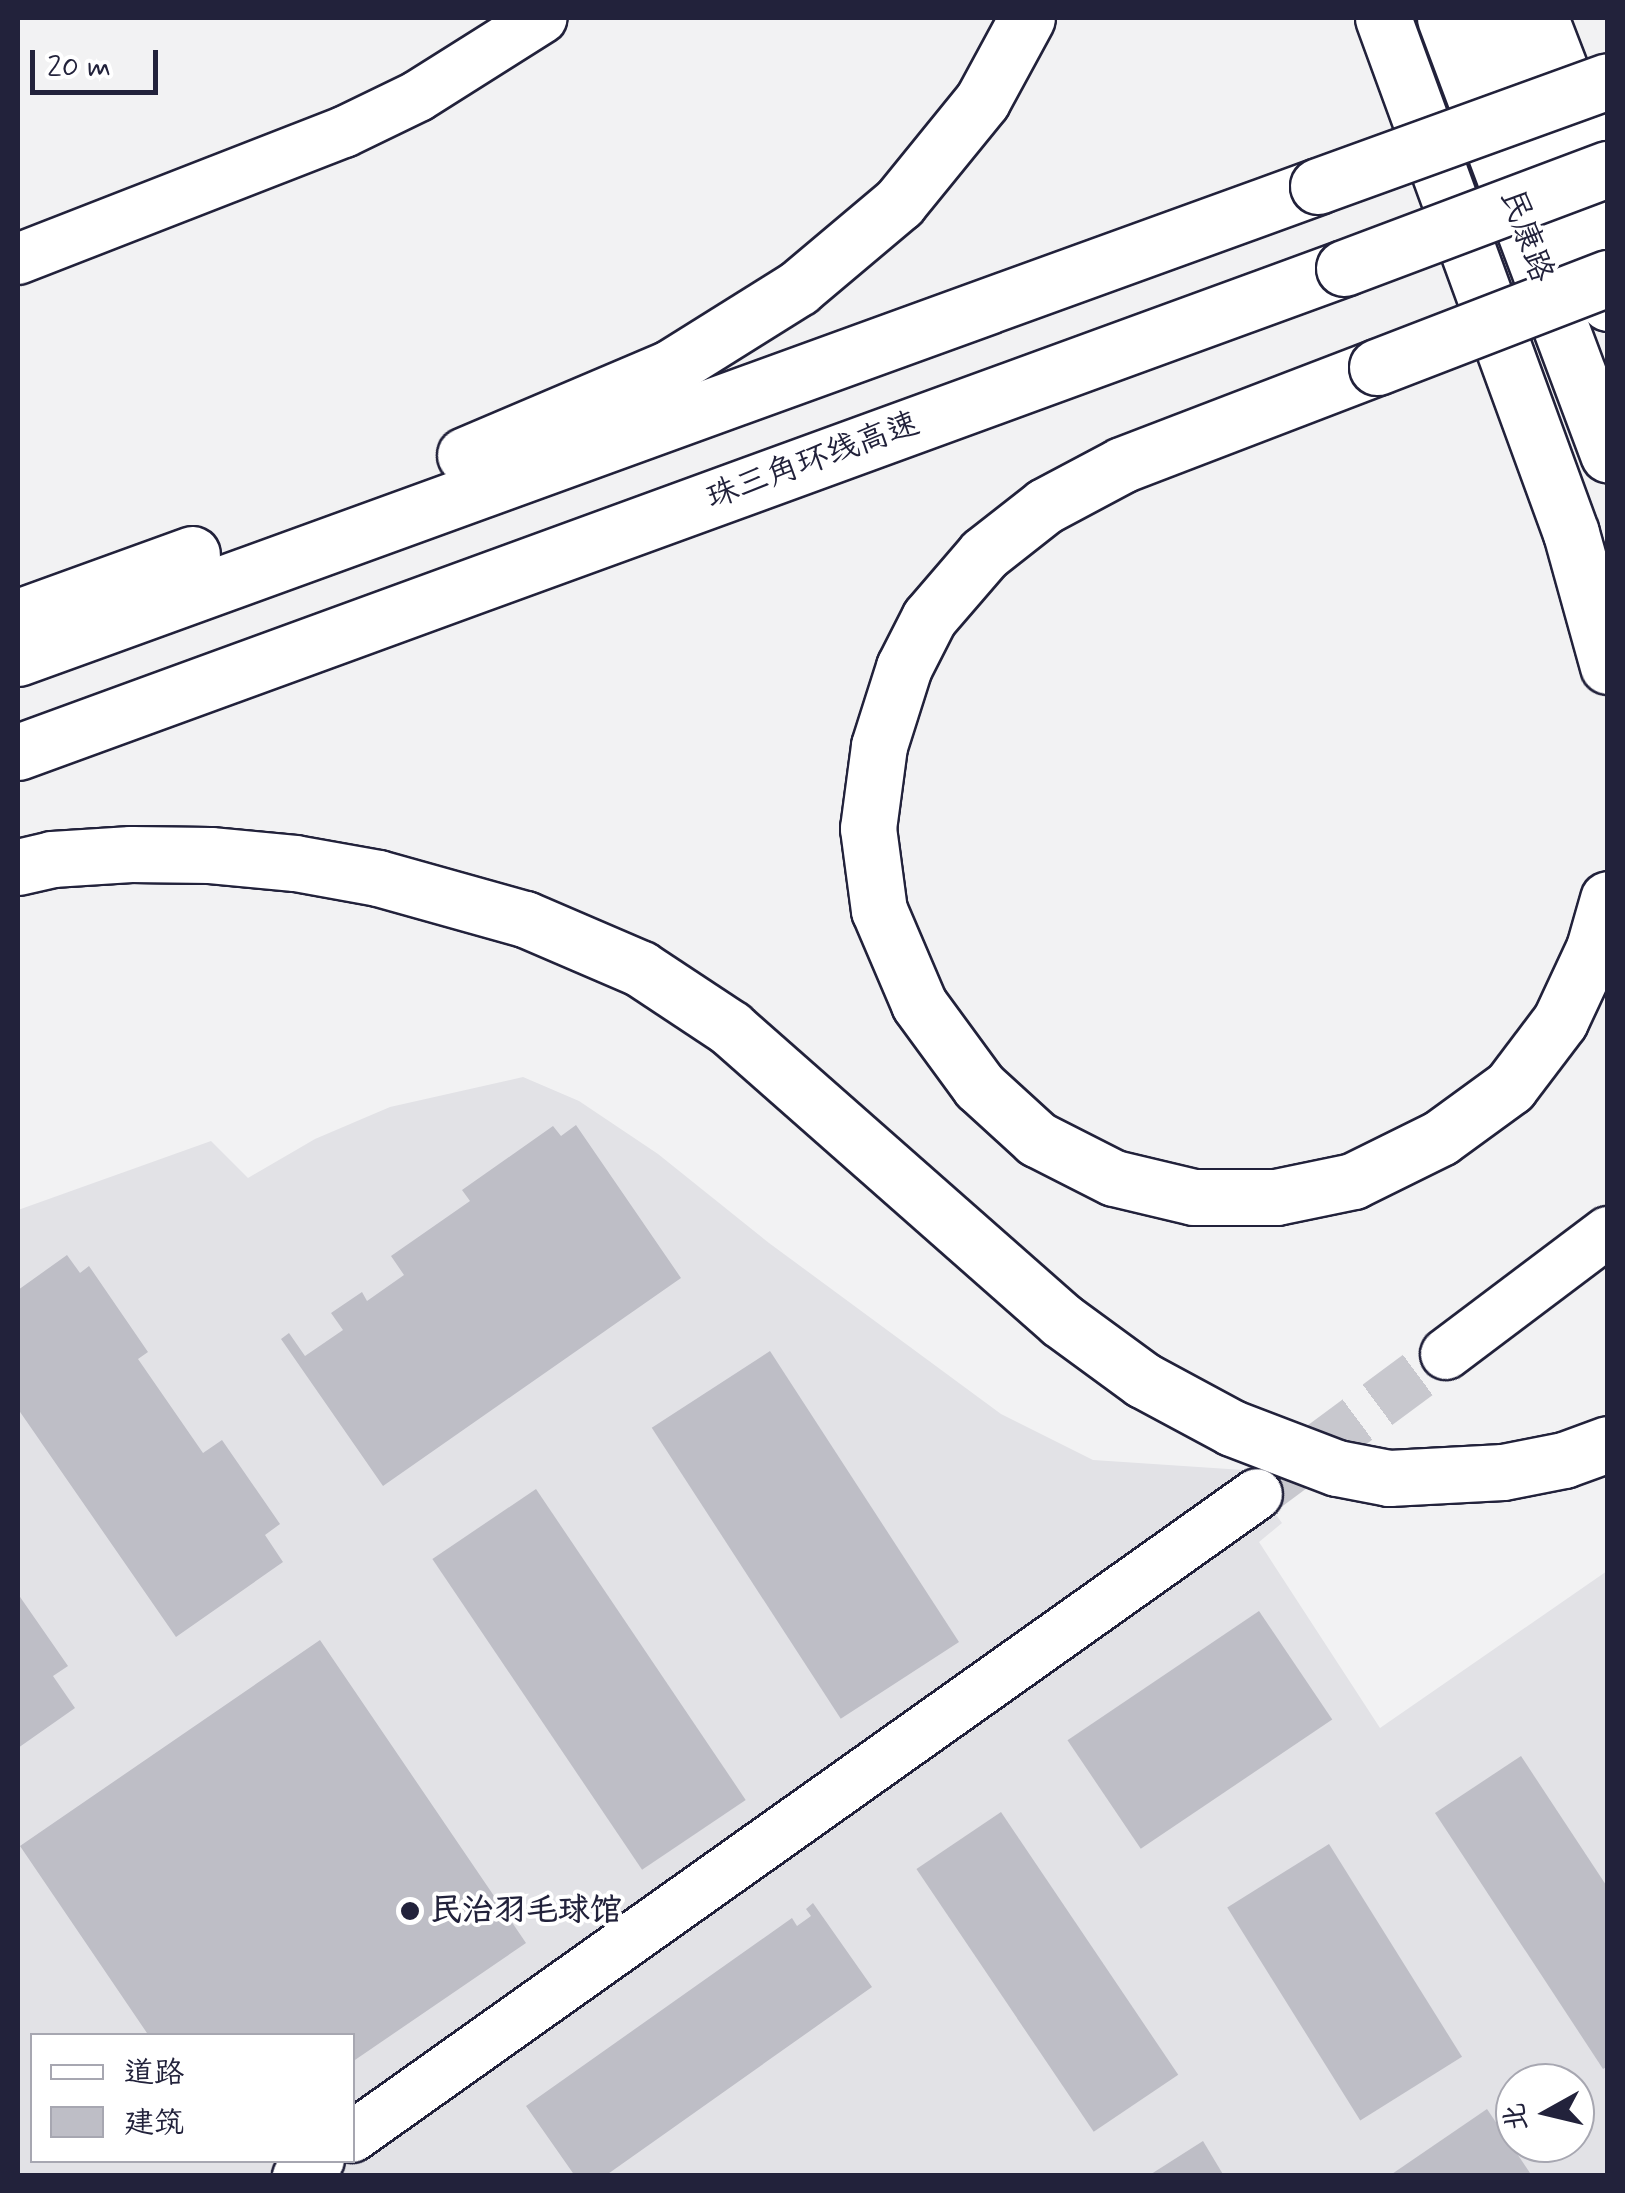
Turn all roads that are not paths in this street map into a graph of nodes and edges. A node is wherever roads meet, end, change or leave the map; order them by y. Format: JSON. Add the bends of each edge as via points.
{"nodes":[{"id":1,"x":542,"y":18,"type":"edge"},
{"id":2,"x":1027,"y":18,"type":"edge"},
{"id":3,"x":1384,"y":18,"type":"edge"},
{"id":4,"x":1444,"y":18,"type":"edge"},
{"id":5,"x":1499,"y":18,"type":"edge"},
{"id":6,"x":1540,"y":18,"type":"edge"},
{"id":7,"x":1608,"y":81,"type":"edge"},
{"id":8,"x":1608,"y":169,"type":"edge"},
{"id":9,"x":1608,"y":194,"type":"edge"},
{"id":10,"x":18,"y":258,"type":"edge"},
{"id":11,"x":1608,"y":278,"type":"edge"},
{"id":12,"x":1608,"y":303,"type":"edge"},
{"id":13,"x":1608,"y":455,"type":"edge"},
{"id":14,"x":18,"y":617,"type":"edge"},
{"id":15,"x":18,"y":658,"type":"edge"},
{"id":16,"x":1608,"y":666,"type":"edge"},
{"id":17,"x":18,"y":752,"type":"edge"},
{"id":18,"x":18,"y":867,"type":"edge"},
{"id":19,"x":1608,"y":899,"type":"edge"},
{"id":20,"x":1608,"y":1232,"type":"edge"},
{"id":21,"x":1446,"y":1354,"type":"tunnel mouth"},
{"id":22,"x":1608,"y":1444,"type":"edge"},
{"id":23,"x":1258,"y":1494,"type":"tunnel mouth"},
{"id":24,"x":355,"y":2134,"type":"edge"}],
"edges":[{"from":1,"to":10,"type":"street","via":[[418,96],[344,132]]},
{"from":2,"to":14,"type":"main road","via":[[982,100],[899,203],[798,288],[670,368],[526,433]]},
{"from":3,"to":16,"type":"main road","via":[[1571,533]]},
{"from":4,"to":13,"type":"main road","name":"民康路"},
{"from":5,"to":12,"type":"main road","name":"民康路"},
{"from":6,"to":9,"type":"main road"},
{"from":7,"to":15,"type":"main road","bridge":true},
{"from":8,"to":17,"type":"main road","name":"珠三角环线高速","bridge":true},
{"from":11,"to":19,"type":"main road","bridge":true,"via":[[1122,465],[1045,506],[984,554],[930,618],[904,666],[879,746],[868,828],[879,910],[918,1004],[979,1086],[1037,1138],[1114,1178],[1194,1197],[1276,1197],[1354,1181],[1440,1138],[1510,1087],[1560,1021]]},
{"from":18,"to":22,"type":"main road","via":[[111,855],[210,855],[378,878],[525,919],[641,970],[730,1028],[1061,1320],[1143,1380],[1232,1428],[1319,1462],[1390,1478],[1503,1472]]},
{"from":20,"to":21,"type":"street"},
{"from":23,"to":24,"type":"street"}]}
